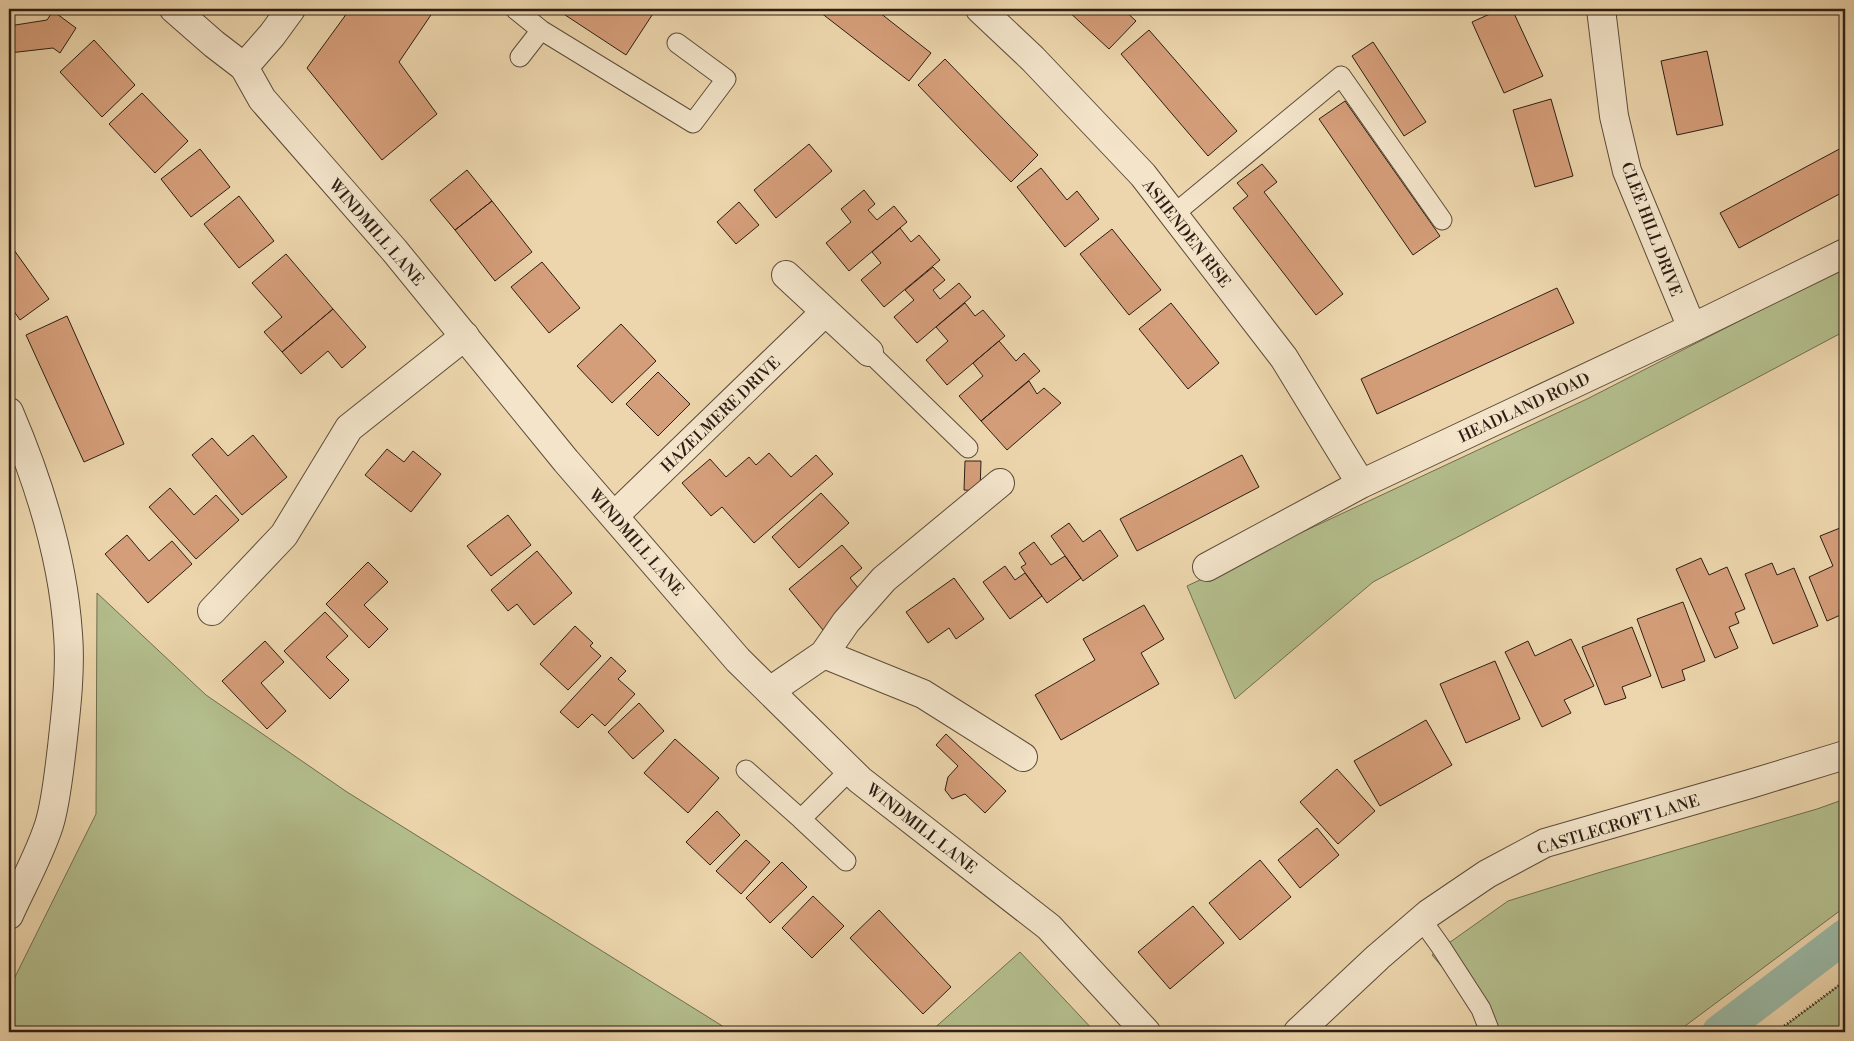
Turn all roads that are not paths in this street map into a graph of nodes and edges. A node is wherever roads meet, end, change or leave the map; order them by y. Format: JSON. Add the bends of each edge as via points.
{"nodes":[{"id":1,"x":174,"y":9,"type":"edge"},
{"id":2,"x":291,"y":9,"type":"edge"},
{"id":3,"x":515,"y":9,"type":"edge"},
{"id":4,"x":980,"y":9,"type":"edge"},
{"id":5,"x":1601,"y":9,"type":"edge"},
{"id":6,"x":541,"y":30,"type":"junction"},
{"id":7,"x":677,"y":43,"type":"dead end"},
{"id":8,"x":520,"y":57,"type":"dead end"},
{"id":9,"x":244,"y":67,"type":"junction"},
{"id":10,"x":1174,"y":214,"type":"junction"},
{"id":11,"x":1442,"y":220,"type":"dead end"},
{"id":12,"x":1845,"y":253,"type":"edge"},
{"id":13,"x":786,"y":275,"type":"dead end"},
{"id":14,"x":825,"y":312,"type":"junction"},
{"id":15,"x":1692,"y":328,"type":"junction"},
{"id":16,"x":465,"y":336,"type":"junction"},
{"id":17,"x":869,"y":352,"type":"joint"},
{"id":18,"x":9,"y":412,"type":"edge"},
{"id":19,"x":968,"y":448,"type":"dead end"},
{"id":20,"x":1000,"y":483,"type":"dead end"},
{"id":21,"x":1360,"y":484,"type":"junction"},
{"id":22,"x":614,"y":515,"type":"junction"},
{"id":23,"x":1207,"y":567,"type":"dead end"},
{"id":24,"x":212,"y":611,"type":"dead end"},
{"id":25,"x":824,"y":654,"type":"junction"},
{"id":26,"x":770,"y":691,"type":"junction"},
{"id":27,"x":1845,"y":755,"type":"edge"},
{"id":28,"x":1023,"y":757,"type":"dead end"},
{"id":29,"x":746,"y":770,"type":"dead end"},
{"id":30,"x":850,"y":770,"type":"junction"},
{"id":31,"x":801,"y":819,"type":"junction"},
{"id":32,"x":846,"y":861,"type":"dead end"},
{"id":33,"x":9,"y":915,"type":"edge"},
{"id":34,"x":1421,"y":919,"type":"junction"},
{"id":35,"x":1146,"y":1032,"type":"edge"},
{"id":36,"x":1298,"y":1032,"type":"edge"},
{"id":37,"x":1490,"y":1032,"type":"edge"}],
"edges":[{"from":1,"to":9,"type":"street","name":"WINDMILL LANE"},
{"from":2,"to":9,"type":"street"},
{"from":3,"to":6,"type":"lane"},
{"from":4,"to":10,"type":"street","name":"ASHENDEN RISE","via":[[1033,59],[1143,175]]},
{"from":5,"to":15,"type":"street","name":"CLEE HILL DRIVE","via":[[1614,116],[1627,170]]},
{"from":6,"to":7,"type":"lane","via":[[693,123],[726,78]]},
{"from":6,"to":8,"type":"lane"},
{"from":9,"to":16,"type":"street","name":"WINDMILL LANE","via":[[262,99]]},
{"from":10,"to":11,"type":"lane","via":[[1341,76]]},
{"from":10,"to":21,"type":"street","name":"ASHENDEN RISE","via":[[1284,358]]},
{"from":12,"to":15,"type":"street","name":"HEADLAND ROAD"},
{"from":13,"to":14,"type":"street"},
{"from":14,"to":17,"type":"street"},
{"from":14,"to":22,"type":"street","name":"HAZELMERE DRIVE"},
{"from":15,"to":21,"type":"street","name":"HEADLAND ROAD"},
{"from":16,"to":22,"type":"street","name":"WINDMILL LANE"},
{"from":16,"to":24,"type":"street","via":[[349,428],[284,535]]},
{"from":17,"to":19,"type":"lane"},
{"from":18,"to":33,"type":"street","via":[[49,526],[62,576],[68,635],[66,710],[49,824]]},
{"from":20,"to":25,"type":"street","via":[[884,579],[846,622]]},
{"from":21,"to":23,"type":"street","name":"HEADLAND ROAD"},
{"from":22,"to":26,"type":"street","name":"WINDMILL LANE","via":[[738,660]]},
{"from":25,"to":26,"type":"street"},
{"from":25,"to":28,"type":"street","via":[[923,694]]},
{"from":26,"to":30,"type":"street","name":"WINDMILL LANE"},
{"from":27,"to":34,"type":"street","name":"CASTLECROFT LANE","via":[[1545,842],[1487,874]]},
{"from":29,"to":31,"type":"lane"},
{"from":30,"to":31,"type":"lane"},
{"from":30,"to":35,"type":"street","name":"WINDMILL LANE","via":[[1049,927]]},
{"from":31,"to":32,"type":"lane"},
{"from":34,"to":36,"type":"street","name":"CASTLECROFT LANE"},
{"from":34,"to":37,"type":"lane","via":[[1481,1009]]}]}
